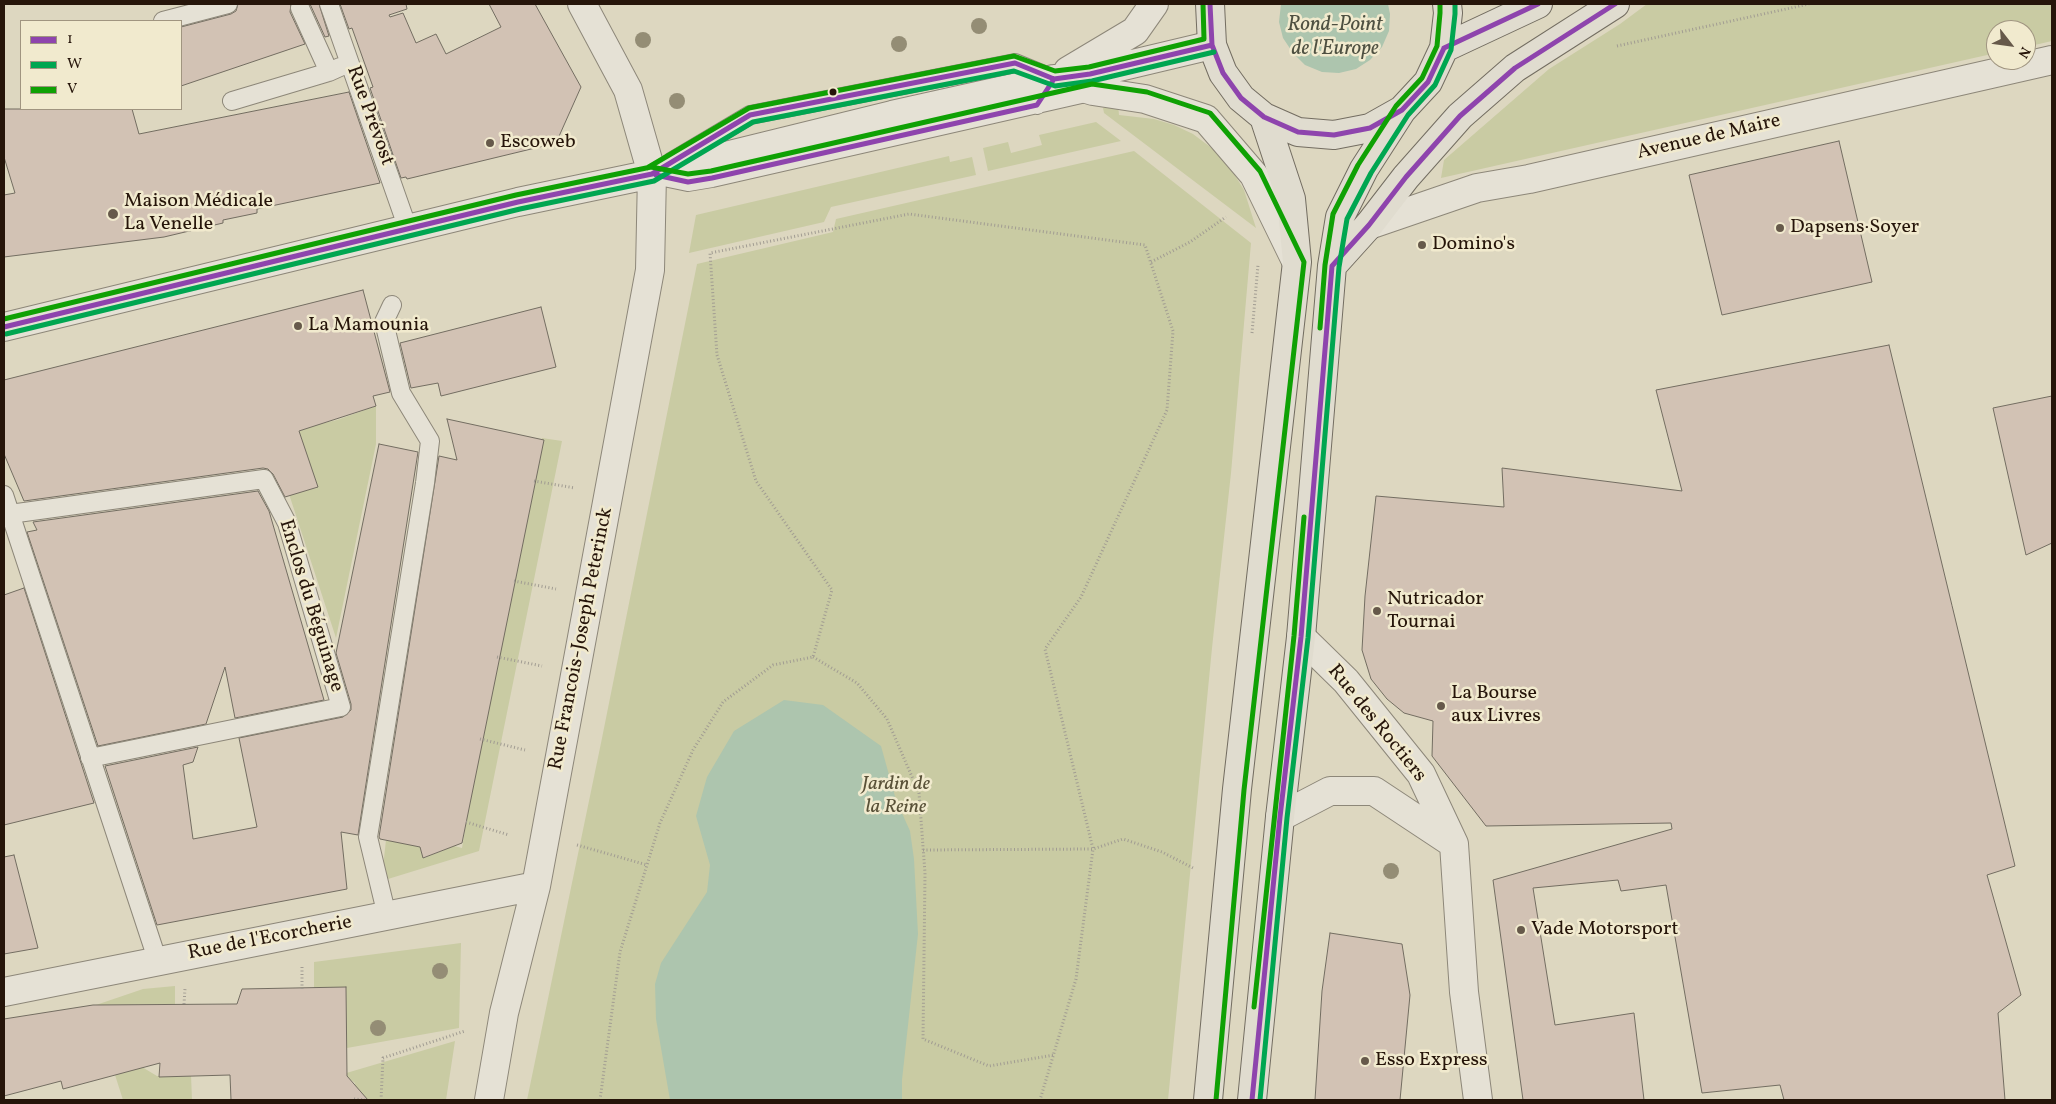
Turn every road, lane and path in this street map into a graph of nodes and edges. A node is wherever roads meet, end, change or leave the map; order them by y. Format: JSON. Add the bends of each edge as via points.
{"nodes":[{"id":1,"x":228,"y":4,"type":"edge"},
{"id":2,"x":329,"y":4,"type":"edge"},
{"id":3,"x":582,"y":4,"type":"edge"},
{"id":4,"x":1154,"y":4,"type":"edge"},
{"id":5,"x":1210,"y":4,"type":"edge"},
{"id":6,"x":1447,"y":4,"type":"edge"},
{"id":7,"x":1538,"y":4,"type":"edge"},
{"id":8,"x":1615,"y":4,"type":"edge"},
{"id":9,"x":1809,"y":4,"type":"edge"},
{"id":10,"x":300,"y":8,"type":"dead end"},
{"id":11,"x":167,"y":20,"type":"edge"},
{"id":12,"x":1212,"y":45,"type":"junction"},
{"id":13,"x":1609,"y":47,"type":"dead end"},
{"id":14,"x":1444,"y":48,"type":"junction"},
{"id":15,"x":2052,"y":60,"type":"edge"},
{"id":16,"x":350,"y":62,"type":"junction"},
{"id":17,"x":329,"y":72,"type":"junction"},
{"id":18,"x":1054,"y":79,"type":"junction"},
{"id":19,"x":1092,"y":91,"type":"junction"},
{"id":20,"x":232,"y":101,"type":"dead end"},
{"id":21,"x":1037,"y":105,"type":"junction"},
{"id":22,"x":1402,"y":110,"type":"junction"},
{"id":23,"x":1264,"y":117,"type":"junction"},
{"id":24,"x":652,"y":174,"type":"junction"},
{"id":25,"x":1226,"y":217,"type":"dead end"},
{"id":26,"x":1369,"y":225,"type":"junction"},
{"id":27,"x":408,"y":229,"type":"junction"},
{"id":28,"x":1151,"y":262,"type":"junction"},
{"id":29,"x":1297,"y":262,"type":"junction"},
{"id":30,"x":1332,"y":266,"type":"junction"},
{"id":31,"x":4,"y":327,"type":"edge"},
{"id":32,"x":410,"y":386,"type":"dead end"},
{"id":33,"x":534,"y":481,"type":"dead end"},
{"id":34,"x":576,"y":488,"type":"dead end"},
{"id":35,"x":4,"y":495,"type":"edge"},
{"id":36,"x":10,"y":514,"type":"junction"},
{"id":37,"x":514,"y":581,"type":"dead end"},
{"id":38,"x":556,"y":590,"type":"dead end"},
{"id":39,"x":1301,"y":637,"type":"junction"},
{"id":40,"x":497,"y":657,"type":"dead end"},
{"id":41,"x":813,"y":658,"type":"junction"},
{"id":42,"x":542,"y":666,"type":"dead end"},
{"id":43,"x":480,"y":739,"type":"dead end"},
{"id":44,"x":525,"y":750,"type":"dead end"},
{"id":45,"x":90,"y":758,"type":"junction"},
{"id":46,"x":1280,"y":817,"type":"junction"},
{"id":47,"x":466,"y":822,"type":"dead end"},
{"id":48,"x":509,"y":835,"type":"dead end"},
{"id":49,"x":1454,"y":844,"type":"junction"},
{"id":50,"x":576,"y":845,"type":"dead end"},
{"id":51,"x":923,"y":850,"type":"junction"},
{"id":52,"x":1093,"y":850,"type":"junction"},
{"id":53,"x":647,"y":865,"type":"junction"},
{"id":54,"x":1196,"y":870,"type":"dead end"},
{"id":55,"x":536,"y":886,"type":"junction"},
{"id":56,"x":386,"y":916,"type":"junction"},
{"id":57,"x":302,"y":958,"type":"dead end"},
{"id":58,"x":158,"y":962,"type":"junction"},
{"id":59,"x":302,"y":990,"type":"dead end"},
{"id":60,"x":4,"y":992,"type":"edge"},
{"id":61,"x":466,"y":1031,"type":"dead end"},
{"id":62,"x":1054,"y":1055,"type":"junction"},
{"id":63,"x":354,"y":1099,"type":"dead end"},
{"id":64,"x":365,"y":1100,"type":"edge"},
{"id":65,"x":381,"y":1100,"type":"edge"},
{"id":66,"x":489,"y":1100,"type":"edge"},
{"id":67,"x":600,"y":1100,"type":"edge"},
{"id":68,"x":1040,"y":1100,"type":"edge"},
{"id":69,"x":1208,"y":1100,"type":"edge"},
{"id":70,"x":1252,"y":1100,"type":"edge"},
{"id":71,"x":1478,"y":1100,"type":"edge"}],
"edges":[{"from":1,"to":11,"type":"lane"},
{"from":2,"to":16,"type":"lane","name":"Rue Prévost"},
{"from":3,"to":24,"type":"street","name":"Rue Francois-Joseph Peterinck","via":[[628,90]]},
{"from":4,"to":18,"type":"street","via":[[1135,31]]},
{"from":5,"to":12,"type":"main road"},
{"from":6,"to":14,"type":"main road"},
{"from":7,"to":14,"type":"main road"},
{"from":8,"to":26,"type":"main road","via":[[1515,68],[1460,116]]},
{"from":9,"to":13,"type":"path"},
{"from":10,"to":17,"type":"lane"},
{"from":12,"to":18,"type":"street","via":[[1090,74]]},
{"from":12,"to":23,"type":"main road","via":[[1223,73],[1241,98]]},
{"from":14,"to":22,"type":"main road","via":[[1428,82]]},
{"from":15,"to":26,"type":"street","name":"Avenue de Maire","via":[[1529,179],[1477,188]]},
{"from":16,"to":17,"type":"lane"},
{"from":16,"to":27,"type":"lane","name":"Rue Prévost"},
{"from":17,"to":20,"type":"lane"},
{"from":18,"to":19,"type":"street"},
{"from":18,"to":21,"type":"lane"},
{"from":18,"to":24,"type":"street","via":[[892,114]]},
{"from":19,"to":21,"type":"lane"},
{"from":19,"to":29,"type":"street","via":[[1145,100],[1206,120],[1254,175]]},
{"from":21,"to":24,"type":"lane","via":[[712,178],[688,182]]},
{"from":22,"to":23,"type":"main road","via":[[1370,128],[1334,135],[1298,132]]},
{"from":22,"to":30,"type":"main road","via":[[1364,169],[1340,217]]},
{"from":23,"to":29,"type":"main road","via":[[1291,199]]},
{"from":24,"to":27,"type":"street"},
{"from":24,"to":55,"type":"street","name":"Rue Francois-Joseph Peterinck","via":[[650,270]]},
{"from":25,"to":28,"type":"path","via":[[1190,242]]},
{"from":26,"to":30,"type":"main road"},
{"from":27,"to":31,"type":"street"},
{"from":28,"to":41,"type":"path","via":[[1145,245],[909,214],[710,253],[717,355],[756,481],[832,590]]},
{"from":28,"to":52,"type":"path","via":[[1174,331],[1167,410],[1081,598],[1044,649]]},
{"from":29,"to":69,"type":"main road","via":[[1237,789]]},
{"from":30,"to":39,"type":"main road"},
{"from":32,"to":56,"type":"lane","via":[[391,300],[384,322],[401,394],[430,441],[368,837]]},
{"from":33,"to":34,"type":"path"},
{"from":35,"to":36,"type":"lane"},
{"from":36,"to":45,"type":"lane"},
{"from":36,"to":45,"type":"lane","name":"Enclos du Béguinage","via":[[264,479],[287,523],[340,707]]},
{"from":37,"to":38,"type":"path"},
{"from":39,"to":46,"type":"main road"},
{"from":39,"to":49,"type":"street","name":"Rue des Roctiers","via":[[1346,681],[1421,774]]},
{"from":40,"to":42,"type":"path"},
{"from":41,"to":51,"type":"path","via":[[857,683],[888,719],[919,793]]},
{"from":41,"to":53,"type":"path","via":[[773,666],[723,702],[694,750],[660,823]]},
{"from":43,"to":44,"type":"path"},
{"from":45,"to":58,"type":"lane"},
{"from":46,"to":49,"type":"street","name":"Rue des Roctiers","via":[[1330,790],[1374,791]]},
{"from":46,"to":70,"type":"main road"},
{"from":47,"to":48,"type":"path"},
{"from":49,"to":71,"type":"street","name":"Rue des Roctiers","via":[[1464,992]]},
{"from":50,"to":53,"type":"path"},
{"from":51,"to":52,"type":"path"},
{"from":51,"to":62,"type":"path","via":[[923,1039],[989,1066]]},
{"from":52,"to":54,"type":"path","via":[[1122,839],[1162,852]]},
{"from":52,"to":62,"type":"path","via":[[1076,979]]},
{"from":53,"to":67,"type":"path","via":[[620,952]]},
{"from":55,"to":56,"type":"street","name":"Rue de l'Ecorcherie"},
{"from":55,"to":66,"type":"street","name":"Rue Francois-Joseph Peterinck","via":[[504,1014]]},
{"from":56,"to":58,"type":"street","name":"Rue de l'Ecorcherie"},
{"from":57,"to":59,"type":"path"},
{"from":58,"to":60,"type":"street","name":"Rue de l'Ecorcherie"},
{"from":61,"to":65,"type":"path","via":[[383,1058]]},
{"from":62,"to":68,"type":"path"},
{"from":63,"to":64,"type":"path"}]}
